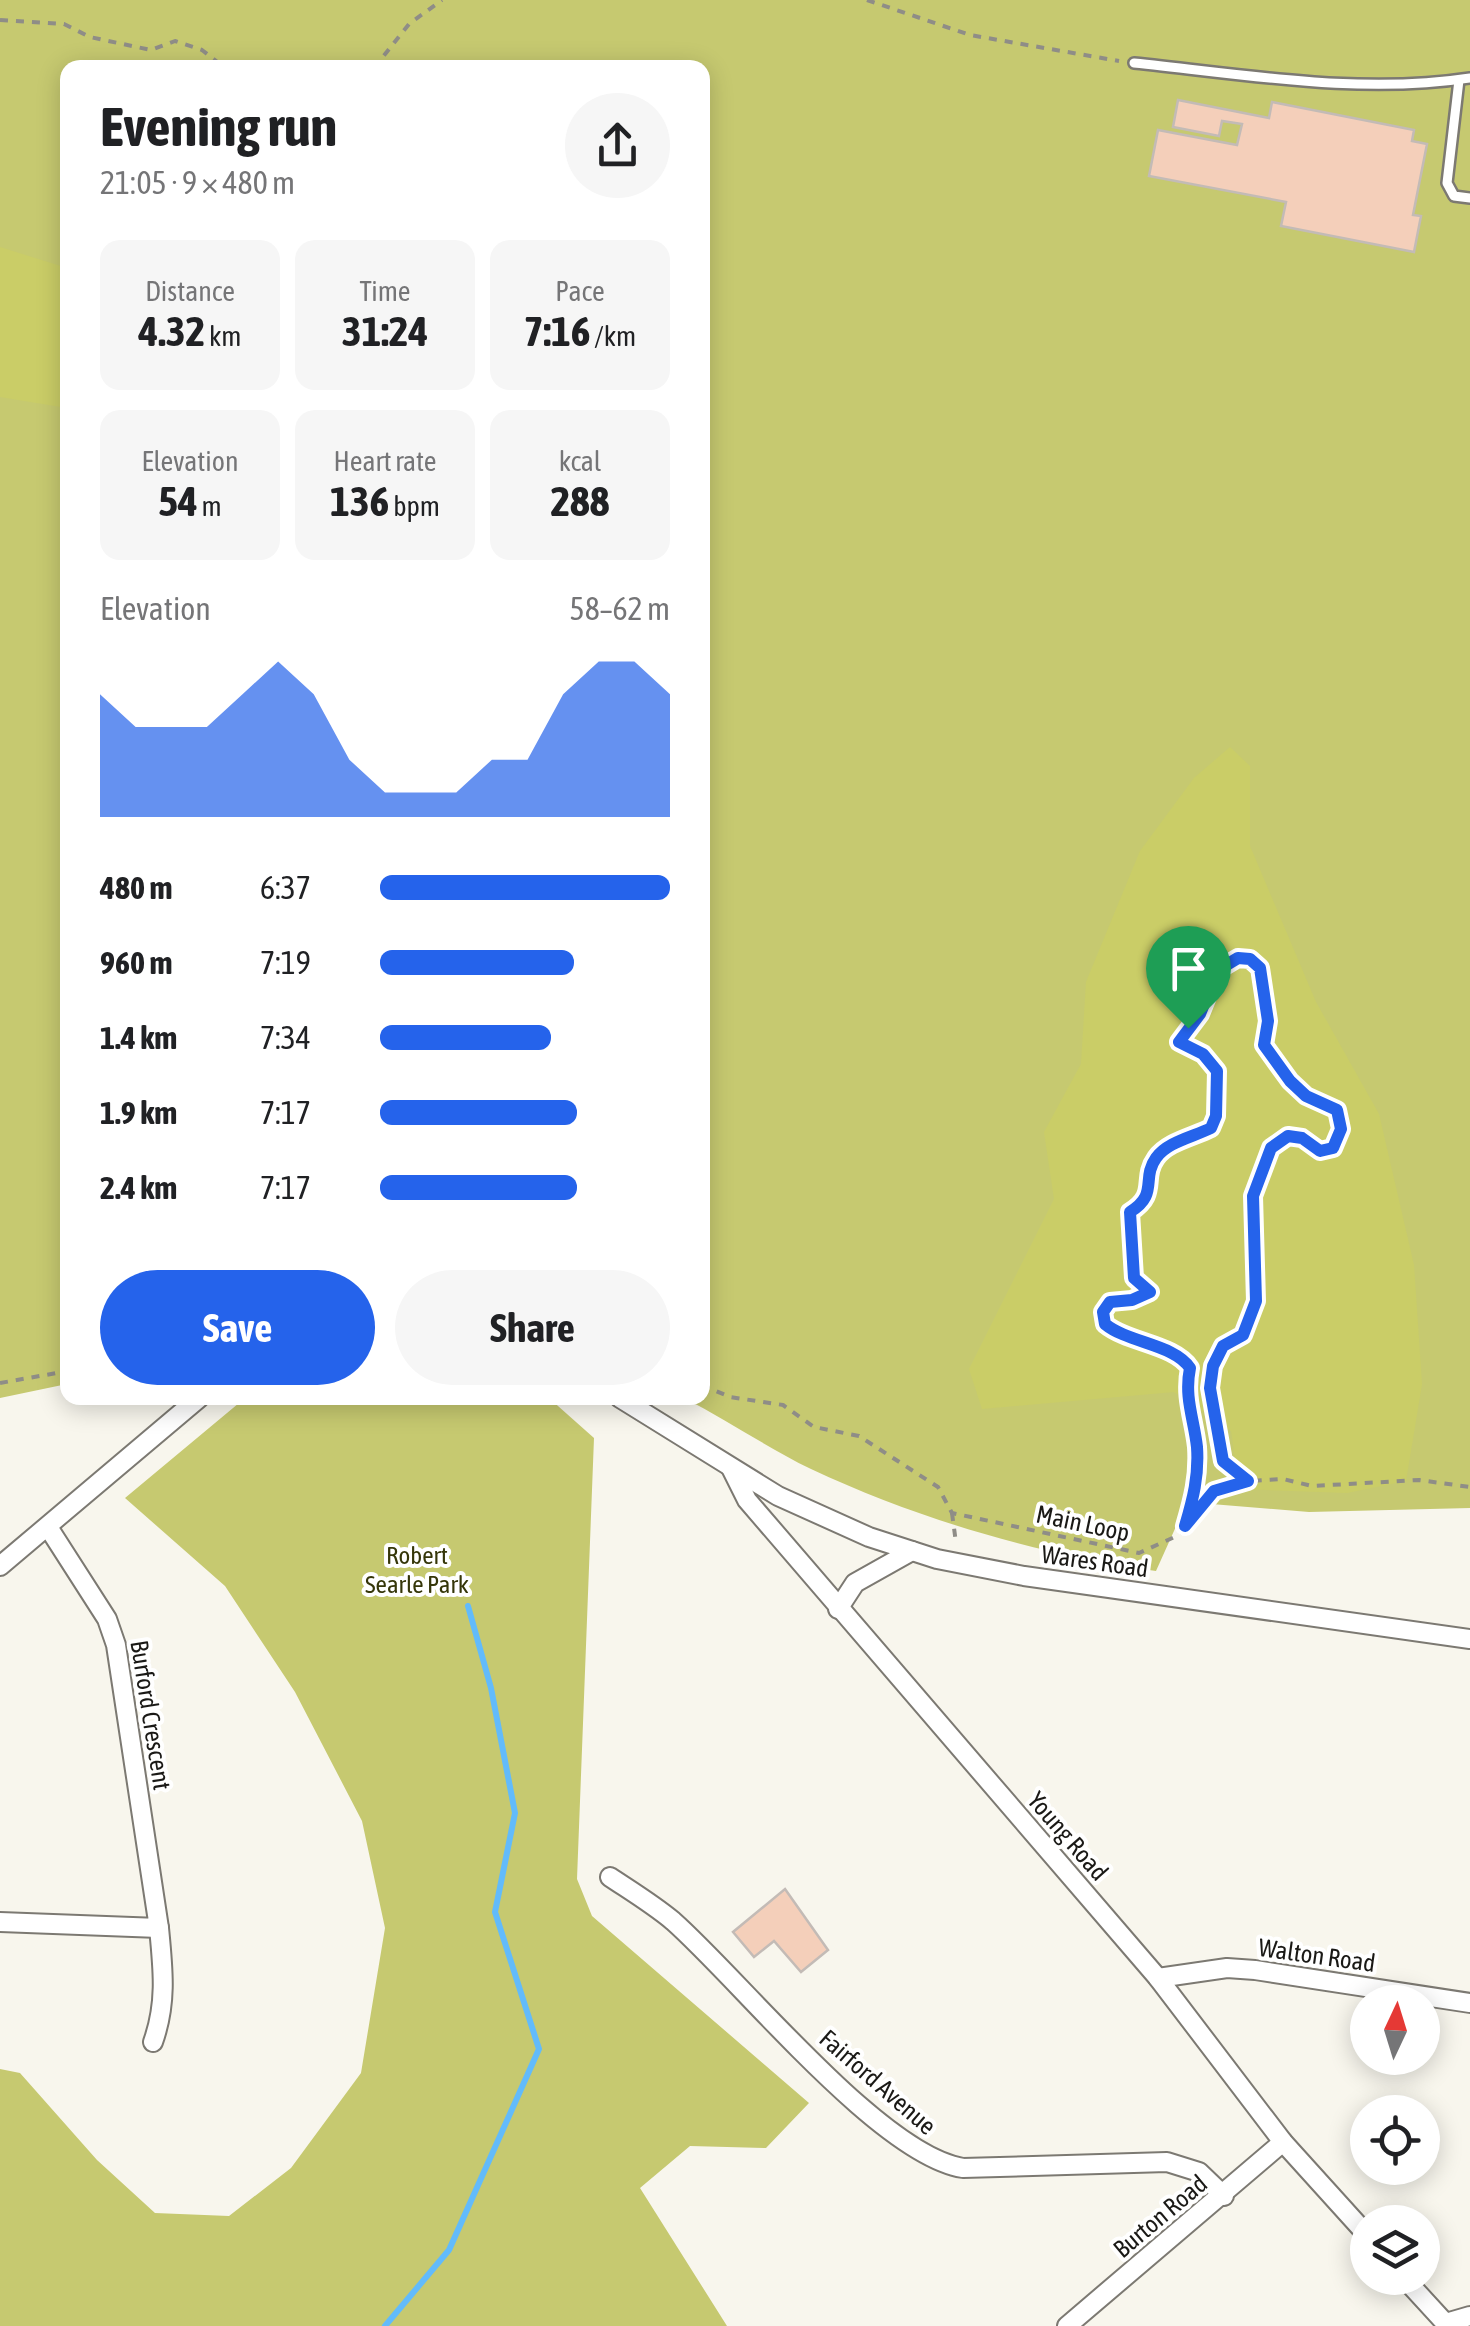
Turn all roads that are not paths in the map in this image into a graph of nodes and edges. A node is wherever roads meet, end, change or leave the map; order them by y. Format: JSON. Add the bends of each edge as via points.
{"nodes":[{"id":1,"x":1134,"y":63,"type":"road end"},
{"id":2,"x":1464,"y":79,"type":"edge"},
{"id":3,"x":1470,"y":198,"type":"edge"},
{"id":4,"x":191,"y":1405,"type":"edge"},
{"id":5,"x":631,"y":1405,"type":"edge"},
{"id":6,"x":731,"y":1468,"type":"junction"},
{"id":7,"x":48,"y":1527,"type":"junction"},
{"id":8,"x":912,"y":1550,"type":"junction"},
{"id":9,"x":0,"y":1566,"type":"edge"},
{"id":10,"x":838,"y":1608,"type":"junction"},
{"id":11,"x":1470,"y":1639,"type":"edge"},
{"id":12,"x":610,"y":1877,"type":"dead end"},
{"id":13,"x":0,"y":1922,"type":"edge"},
{"id":14,"x":158,"y":1928,"type":"junction"},
{"id":15,"x":1158,"y":1978,"type":"junction"},
{"id":16,"x":1470,"y":2003,"type":"edge"},
{"id":17,"x":153,"y":2042,"type":"dead end"},
{"id":18,"x":1283,"y":2142,"type":"junction"},
{"id":19,"x":1224,"y":2196,"type":"junction"},
{"id":20,"x":1350,"y":2216,"type":"edge"},
{"id":21,"x":1420,"y":2295,"type":"edge"},
{"id":22,"x":1470,"y":2316,"type":"edge"},
{"id":23,"x":1447,"y":2325,"type":"edge"},
{"id":24,"x":1067,"y":2326,"type":"edge"}],
"edges":[{"from":1,"to":2,"type":"lane","via":[[1328,83]]},
{"from":2,"to":3,"type":"lane","via":[[1446,183],[1454,196]]},
{"from":4,"to":7,"type":"street"},
{"from":5,"to":6,"type":"street","name":"Wares Road"},
{"from":6,"to":8,"type":"street","name":"Wares Road","via":[[821,1517]]},
{"from":6,"to":10,"type":"street","name":"Young Road","via":[[747,1500]]},
{"from":7,"to":9,"type":"street"},
{"from":7,"to":14,"type":"street","name":"Burford Crescent","via":[[107,1618],[116,1645]]},
{"from":8,"to":10,"type":"street","via":[[854,1582]]},
{"from":8,"to":11,"type":"street","name":"Wares Road","via":[[958,1564]]},
{"from":10,"to":15,"type":"street","name":"Young Road"},
{"from":12,"to":19,"type":"street","name":"Fairford Avenue","via":[[672,1920],[828,2075],[932,2161],[989,2168],[1166,2162],[1199,2172]]},
{"from":13,"to":14,"type":"street"},
{"from":14,"to":17,"type":"street","name":"Burford Crescent","via":[[163,2015]]},
{"from":15,"to":16,"type":"street","name":"Walton Road","via":[[1255,1970]]},
{"from":15,"to":18,"type":"street","name":"Young Road"},
{"from":18,"to":19,"type":"street","name":"Burton Road"},
{"from":18,"to":20,"type":"street","name":"Young Road"},
{"from":19,"to":24,"type":"street","name":"Burton Road"},
{"from":21,"to":23,"type":"street"},
{"from":22,"to":23,"type":"street"}]}
